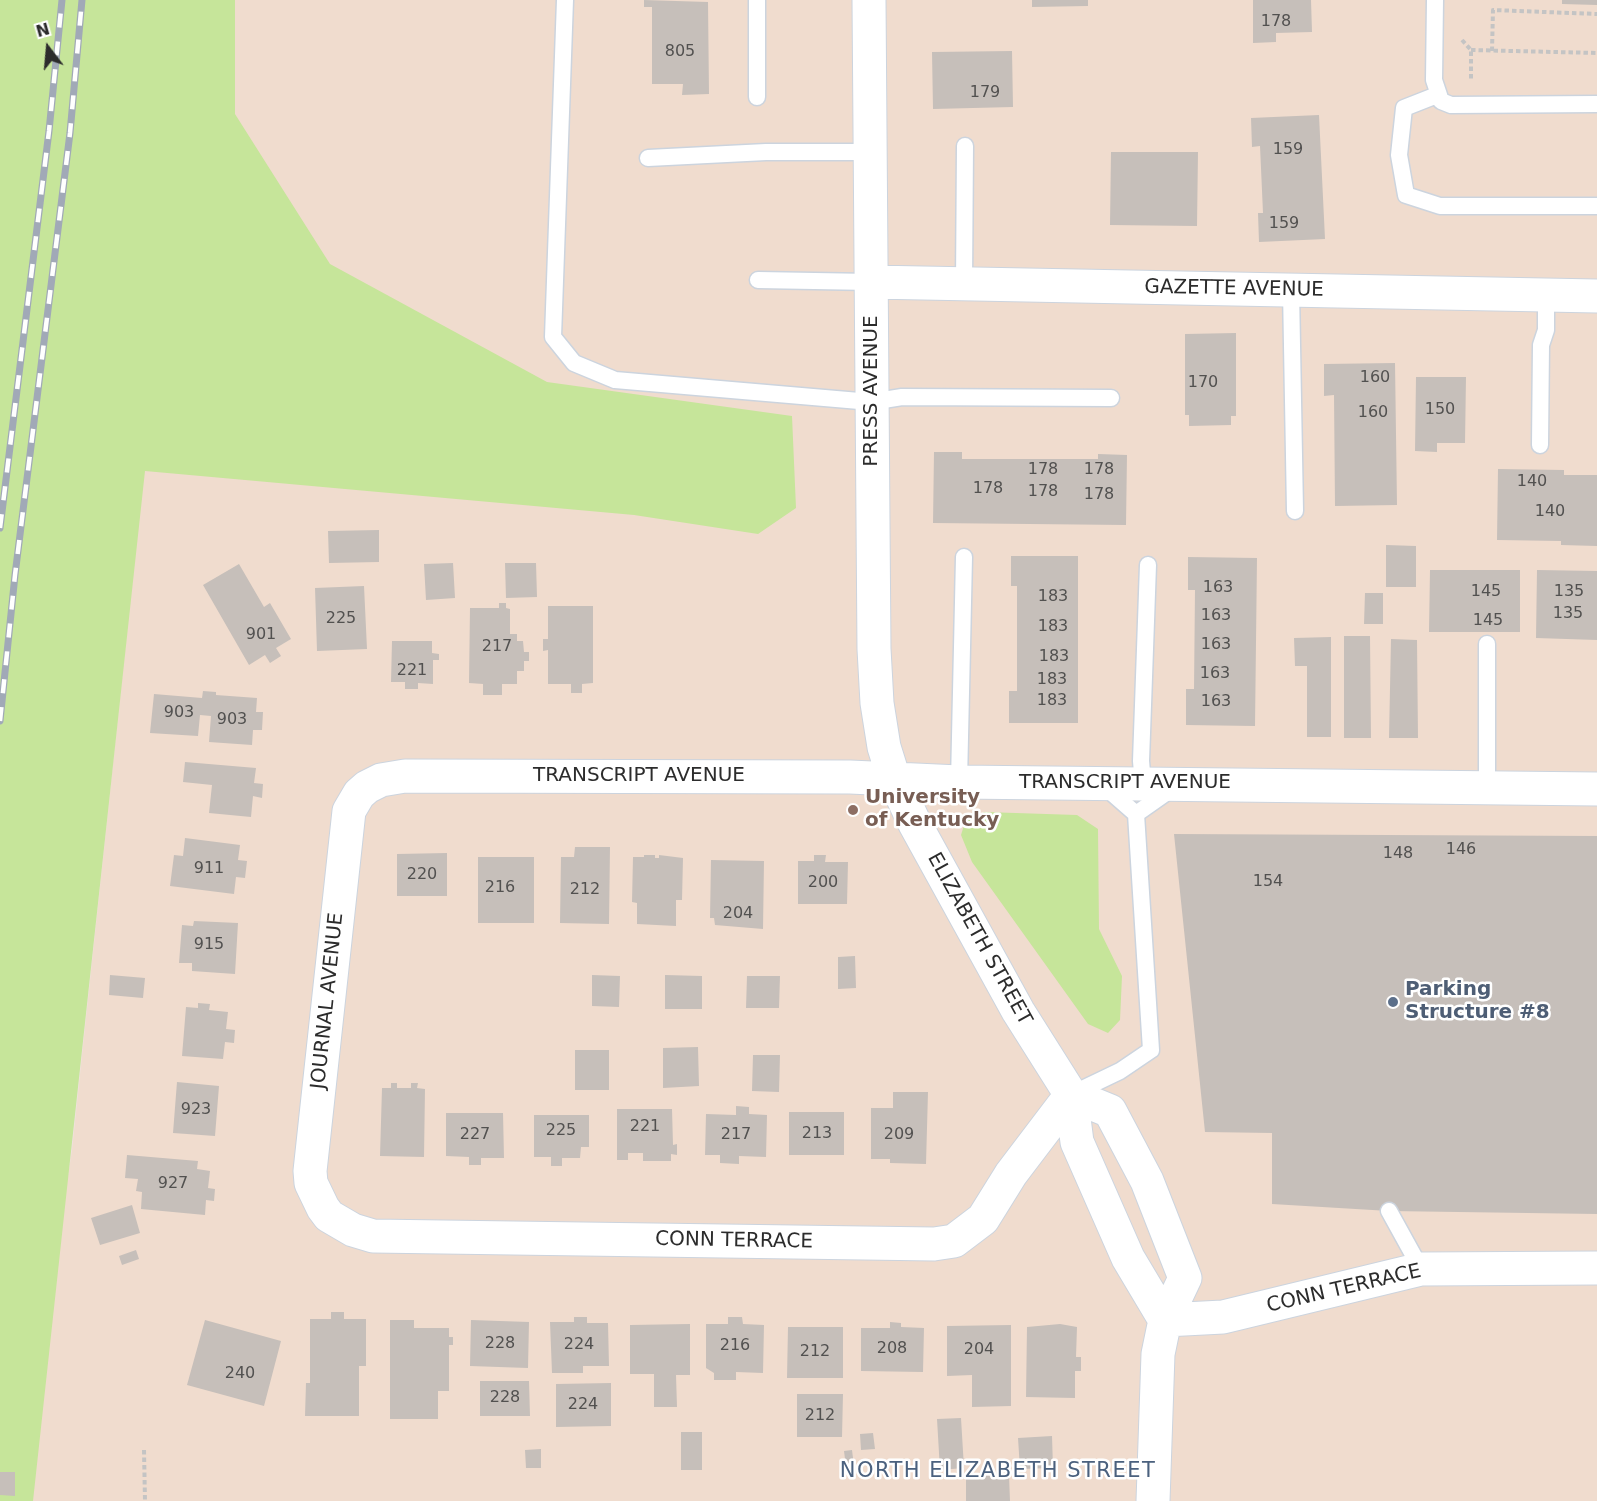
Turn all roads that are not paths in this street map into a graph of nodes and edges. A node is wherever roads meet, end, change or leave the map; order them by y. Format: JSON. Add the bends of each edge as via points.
{"nodes":[{"id":1,"x":565,"y":0,"type":"edge"},
{"id":2,"x":757,"y":0,"type":"edge"},
{"id":3,"x":869,"y":0,"type":"edge"},
{"id":4,"x":1435,"y":0,"type":"edge"},
{"id":5,"x":1437,"y":94,"type":"junction"},
{"id":6,"x":757,"y":97,"type":"dead end"},
{"id":7,"x":1597,"y":104,"type":"edge"},
{"id":8,"x":965,"y":146,"type":"dead end"},
{"id":9,"x":870,"y":152,"type":"junction"},
{"id":10,"x":648,"y":158,"type":"dead end"},
{"id":11,"x":1597,"y":206,"type":"edge"},
{"id":12,"x":758,"y":280,"type":"dead end"},
{"id":13,"x":871,"y":282,"type":"junction"},
{"id":14,"x":964,"y":283,"type":"junction"},
{"id":15,"x":1291,"y":290,"type":"junction"},
{"id":16,"x":1546,"y":295,"type":"junction"},
{"id":17,"x":1597,"y":296,"type":"edge"},
{"id":18,"x":1111,"y":398,"type":"dead end"},
{"id":19,"x":872,"y":402,"type":"junction"},
{"id":20,"x":1540,"y":445,"type":"dead end"},
{"id":21,"x":1295,"y":511,"type":"dead end"},
{"id":22,"x":964,"y":557,"type":"dead end"},
{"id":23,"x":1148,"y":565,"type":"dead end"},
{"id":24,"x":1486,"y":644,"type":"dead end"},
{"id":25,"x":894,"y":779,"type":"junction"},
{"id":26,"x":959,"y":782,"type":"junction"},
{"id":27,"x":367,"y":787,"type":"joint"},
{"id":28,"x":1487,"y":787,"type":"junction"},
{"id":29,"x":1597,"y":789,"type":"edge"},
{"id":30,"x":1140,"y":799,"type":"junction"},
{"id":31,"x":1071,"y":1095,"type":"junction"},
{"id":32,"x":1389,"y":1211,"type":"dead end"},
{"id":33,"x":329,"y":1216,"type":"joint"},
{"id":34,"x":1597,"y":1268,"type":"edge"},
{"id":35,"x":1421,"y":1269,"type":"junction"},
{"id":36,"x":1165,"y":1320,"type":"junction"},
{"id":37,"x":1153,"y":1501,"type":"edge"}],
"edges":[{"from":1,"to":19,"type":"lane","via":[[553,337],[574,363],[615,380]]},
{"from":2,"to":6,"type":"lane"},
{"from":3,"to":9,"type":"street","name":"PRESS AVENUE"},
{"from":4,"to":5,"type":"lane"},
{"from":5,"to":7,"type":"lane","via":[[1441,101],[1451,105]]},
{"from":5,"to":11,"type":"lane","via":[[1404,108],[1399,155],[1406,195],[1440,206]]},
{"from":8,"to":14,"type":"lane"},
{"from":9,"to":10,"type":"lane"},
{"from":9,"to":13,"type":"street","name":"PRESS AVENUE"},
{"from":12,"to":13,"type":"lane"},
{"from":13,"to":14,"type":"street","name":"GAZETTE AVENUE"},
{"from":13,"to":19,"type":"street","name":"PRESS AVENUE"},
{"from":14,"to":15,"type":"street","name":"GAZETTE AVENUE"},
{"from":15,"to":16,"type":"street","name":"GAZETTE AVENUE"},
{"from":15,"to":21,"type":"lane"},
{"from":16,"to":17,"type":"street","name":"GAZETTE AVENUE"},
{"from":16,"to":20,"type":"lane"},
{"from":18,"to":19,"type":"lane","via":[[902,397]]},
{"from":19,"to":25,"type":"street","name":"PRESS AVENUE","via":[[874,660],[884,747]]},
{"from":22,"to":26,"type":"lane"},
{"from":23,"to":30,"type":"lane"},
{"from":24,"to":28,"type":"lane"},
{"from":25,"to":26,"type":"street","name":"TRANSCRIPT AVENUE"},
{"from":25,"to":27,"type":"street","name":"TRANSCRIPT AVENUE","via":[[405,776]]},
{"from":25,"to":31,"type":"street","name":"ELIZABETH STREET","via":[[1012,1000]]},
{"from":26,"to":30,"type":"street","name":"TRANSCRIPT AVENUE","via":[[1099,782]]},
{"from":27,"to":33,"type":"street","name":"JOURNAL AVENUE","via":[[359,794],[346,822],[310,1171],[311,1183]]},
{"from":28,"to":29,"type":"street","name":"TRANSCRIPT AVENUE"},
{"from":28,"to":30,"type":"street","name":"TRANSCRIPT AVENUE","via":[[1181,783]]},
{"from":30,"to":31,"type":"lane","via":[[1151,1050],[1120,1071]]},
{"from":31,"to":33,"type":"street","name":"CONN TERRACE","via":[[1011,1174],[983,1219],[954,1241],[934,1244],[373,1236]]},
{"from":31,"to":36,"type":"street","name":"ELIZABETH STREET","via":[[1077,1142],[1128,1258]]},
{"from":31,"to":36,"type":"street","via":[[1110,1111],[1148,1181],[1185,1278]]},
{"from":32,"to":35,"type":"lane"},
{"from":34,"to":35,"type":"street","name":"CONN TERRACE"},
{"from":35,"to":36,"type":"street","name":"CONN TERRACE","via":[[1223,1317]]},
{"from":36,"to":37,"type":"street","via":[[1158,1354]]}]}
